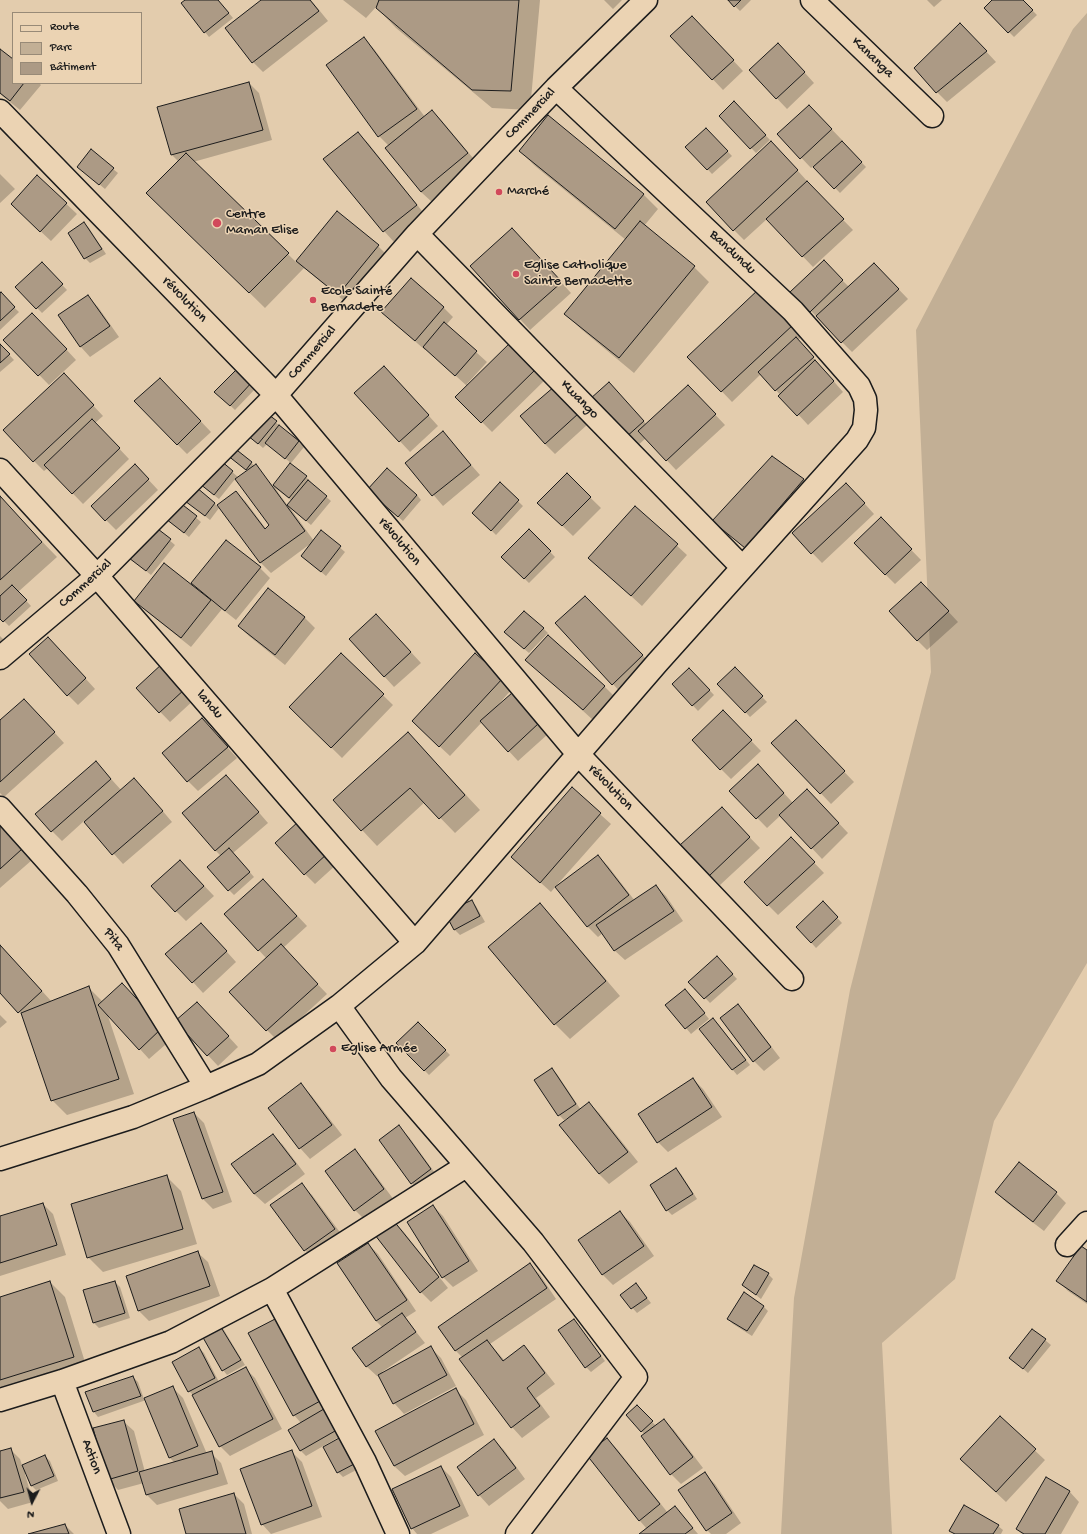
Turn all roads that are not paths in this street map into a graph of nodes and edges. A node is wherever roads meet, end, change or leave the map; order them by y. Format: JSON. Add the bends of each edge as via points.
{"nodes":[{"id":1,"x":646,"y":0,"type":"edge"},
{"id":2,"x":812,"y":0,"type":"edge"},
{"id":3,"x":556,"y":88,"type":"junction"},
{"id":4,"x":0,"y":111,"type":"edge"},
{"id":5,"x":932,"y":116,"type":"dead end"},
{"id":6,"x":417,"y":234,"type":"junction"},
{"id":7,"x":276,"y":395,"type":"junction"},
{"id":8,"x":0,"y":470,"type":"edge"},
{"id":9,"x":742,"y":567,"type":"junction"},
{"id":10,"x":97,"y":576,"type":"junction"},
{"id":11,"x":0,"y":658,"type":"edge"},
{"id":12,"x":578,"y":754,"type":"junction"},
{"id":13,"x":0,"y":808,"type":"edge"},
{"id":14,"x":415,"y":943,"type":"junction"},
{"id":15,"x":792,"y":979,"type":"dead end"},
{"id":16,"x":339,"y":1006,"type":"junction"},
{"id":17,"x":206,"y":1087,"type":"junction"},
{"id":18,"x":0,"y":1158,"type":"edge"},
{"id":19,"x":466,"y":1166,"type":"junction"},
{"id":20,"x":1087,"y":1223,"type":"edge"},
{"id":21,"x":1067,"y":1245,"type":"dead end"},
{"id":22,"x":272,"y":1289,"type":"junction"},
{"id":23,"x":62,"y":1381,"type":"junction"},
{"id":24,"x":0,"y":1400,"type":"edge"},
{"id":25,"x":119,"y":1534,"type":"edge"},
{"id":26,"x":398,"y":1534,"type":"edge"},
{"id":27,"x":517,"y":1534,"type":"edge"}],
"edges":[{"from":1,"to":3,"type":"street","name":"Commercial"},
{"from":2,"to":5,"type":"street","name":"Kananga"},
{"from":3,"to":6,"type":"street","name":"Commercial"},
{"from":3,"to":9,"type":"street","name":"Bandundu","via":[[793,311],[859,386],[865,399],[864,428],[857,440]]},
{"from":4,"to":7,"type":"street","name":"révolution"},
{"from":6,"to":7,"type":"street","name":"Commercial"},
{"from":6,"to":9,"type":"street","name":"Kwango"},
{"from":7,"to":10,"type":"street","name":"Commercial"},
{"from":7,"to":12,"type":"street","name":"révolution"},
{"from":8,"to":10,"type":"street","name":"landu"},
{"from":9,"to":12,"type":"street","name":"Bandundu"},
{"from":10,"to":11,"type":"street","name":"Commercial"},
{"from":10,"to":14,"type":"street","name":"landu"},
{"from":12,"to":14,"type":"street","name":"Bandundu"},
{"from":12,"to":15,"type":"street","name":"révolution"},
{"from":13,"to":17,"type":"street","name":"Pita","via":[[77,894],[118,945]]},
{"from":14,"to":16,"type":"street","name":"Bandundu"},
{"from":16,"to":17,"type":"street","name":"Bandundu","via":[[258,1064]]},
{"from":16,"to":19,"type":"street","via":[[391,1078]]},
{"from":17,"to":18,"type":"street","name":"Bandundu","via":[[133,1117]]},
{"from":19,"to":22,"type":"street"},
{"from":19,"to":27,"type":"street","via":[[534,1242],[636,1377]]},
{"from":20,"to":21,"type":"street"},
{"from":22,"to":23,"type":"street","via":[[171,1342]]},
{"from":22,"to":26,"type":"street","via":[[365,1462]]},
{"from":23,"to":24,"type":"street"},
{"from":23,"to":25,"type":"street","name":"Action"}]}
